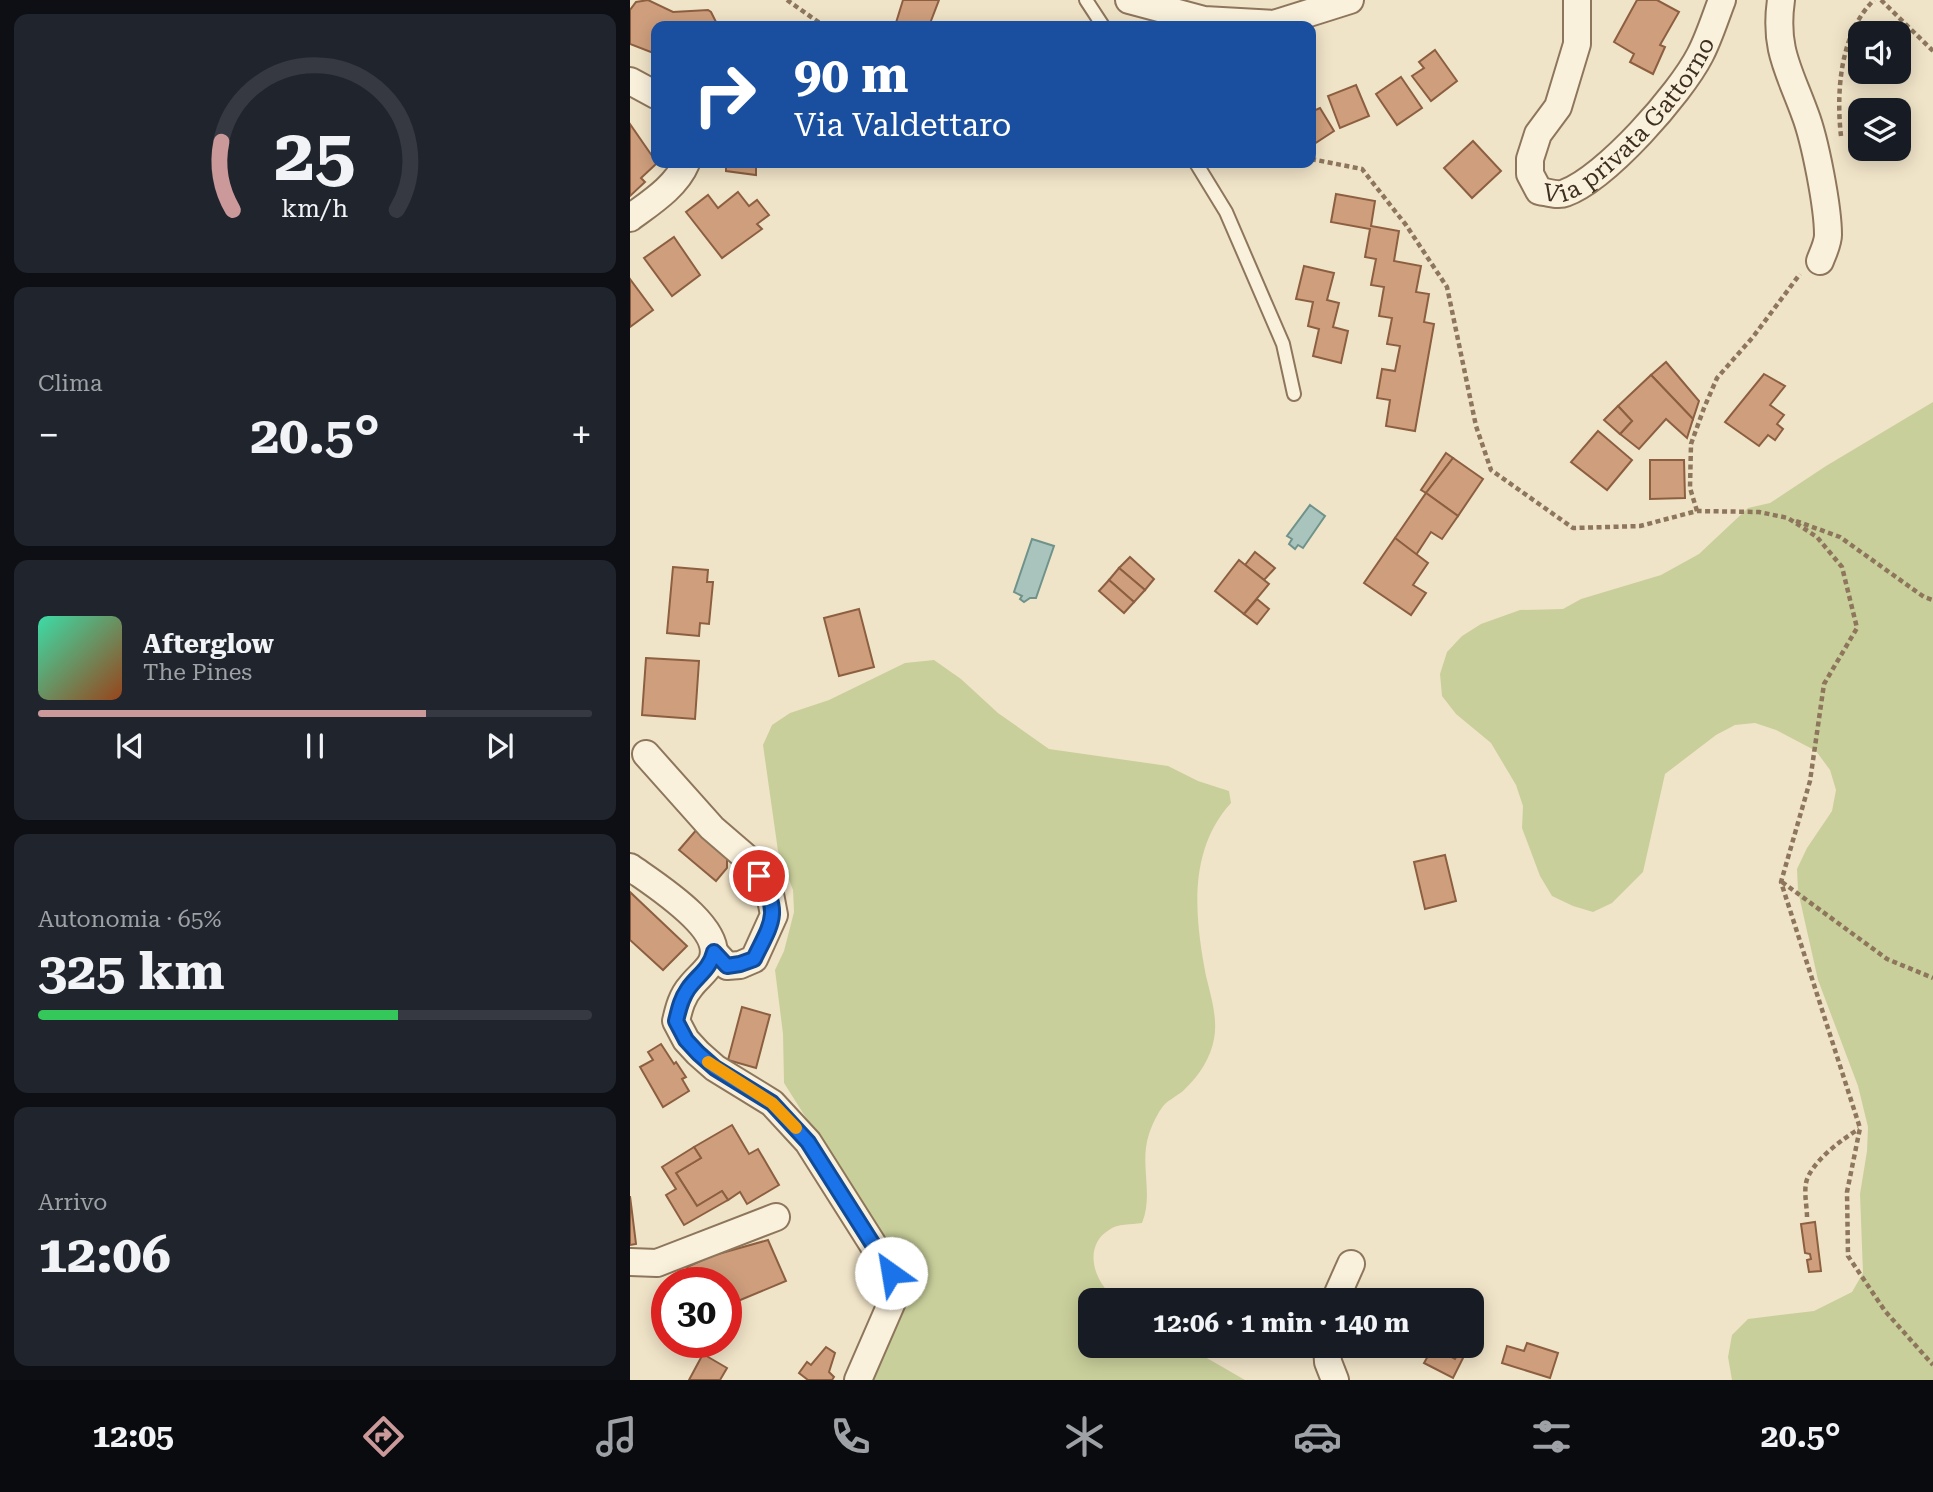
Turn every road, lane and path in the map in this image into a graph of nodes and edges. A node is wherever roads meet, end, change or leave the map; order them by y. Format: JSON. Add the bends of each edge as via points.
{"nodes":[{"id":1,"x":787,"y":0,"type":"edge"},
{"id":2,"x":1086,"y":0,"type":"edge"},
{"id":3,"x":1129,"y":0,"type":"edge"},
{"id":4,"x":1350,"y":0,"type":"edge"},
{"id":5,"x":1577,"y":0,"type":"edge"},
{"id":6,"x":1722,"y":0,"type":"edge"},
{"id":7,"x":1780,"y":0,"type":"edge"},
{"id":8,"x":1874,"y":0,"type":"edge"},
{"id":9,"x":1881,"y":0,"type":"edge"},
{"id":10,"x":817,"y":21,"type":"edge"},
{"id":11,"x":1100,"y":21,"type":"edge"},
{"id":12,"x":1222,"y":21,"type":"edge"},
{"id":13,"x":1284,"y":21,"type":"edge"},
{"id":14,"x":1933,"y":51,"type":"edge"},
{"id":15,"x":630,"y":81,"type":"edge"},
{"id":16,"x":651,"y":92,"type":"edge"},
{"id":17,"x":1841,"y":143,"type":"dead end"},
{"id":18,"x":1316,"y":160,"type":"edge"},
{"id":19,"x":684,"y":168,"type":"edge"},
{"id":20,"x":1199,"y":168,"type":"edge"},
{"id":21,"x":630,"y":218,"type":"edge"},
{"id":22,"x":1812,"y":266,"type":"joint"},
{"id":23,"x":1294,"y":394,"type":"dead end"},
{"id":24,"x":1697,"y":511,"type":"junction"},
{"id":25,"x":1788,"y":518,"type":"junction"},
{"id":26,"x":1933,"y":600,"type":"edge"},
{"id":27,"x":646,"y":754,"type":"dead end"},
{"id":28,"x":630,"y":867,"type":"edge"},
{"id":29,"x":1782,"y":882,"type":"junction"},
{"id":30,"x":714,"y":952,"type":"junction"},
{"id":31,"x":1933,"y":978,"type":"edge"},
{"id":32,"x":1860,"y":1128,"type":"junction"},
{"id":33,"x":776,"y":1217,"type":"dead end"},
{"id":34,"x":1807,"y":1217,"type":"dead end"},
{"id":35,"x":630,"y":1262,"type":"edge"},
{"id":36,"x":1351,"y":1264,"type":"dead end"},
{"id":37,"x":1340,"y":1288,"type":"edge"},
{"id":38,"x":1328,"y":1358,"type":"edge"},
{"id":39,"x":1933,"y":1364,"type":"edge"},
{"id":40,"x":858,"y":1380,"type":"edge"},
{"id":41,"x":1335,"y":1380,"type":"edge"}],
"edges":[{"from":1,"to":10,"type":"path"},
{"from":2,"to":11,"type":"lane"},
{"from":3,"to":12,"type":"street"},
{"from":4,"to":13,"type":"street"},
{"from":5,"to":6,"type":"street","name":"Via privata Gattorno","via":[[1577,44],[1570,69],[1558,107],[1538,134],[1530,159],[1530,174],[1539,191],[1563,195],[1625,148],[1668,102],[1699,56]]},
{"from":7,"to":22,"type":"street","via":[[1777,23],[1784,65],[1806,116],[1828,237]]},
{"from":8,"to":17,"type":"path","via":[[1856,28],[1841,68]]},
{"from":9,"to":14,"type":"path"},
{"from":15,"to":16,"type":"street"},
{"from":18,"to":24,"type":"path","via":[[1362,169],[1447,288],[1476,426],[1491,470],[1573,528],[1640,526]]},
{"from":19,"to":21,"type":"street","via":[[664,192]]},
{"from":20,"to":23,"type":"lane","via":[[1226,212],[1278,332]]},
{"from":22,"to":24,"type":"path","via":[[1717,378],[1691,444],[1690,488]]},
{"from":24,"to":25,"type":"path","via":[[1759,512]]},
{"from":25,"to":26,"type":"path","via":[[1840,537]]},
{"from":25,"to":29,"type":"path","via":[[1817,537],[1842,568],[1857,628],[1824,684],[1810,781]]},
{"from":27,"to":30,"type":"street","via":[[712,828],[748,859],[770,894],[774,915],[754,959],[727,966]]},
{"from":28,"to":30,"type":"street","via":[[705,927]]},
{"from":29,"to":31,"type":"path","via":[[1887,959]]},
{"from":29,"to":32,"type":"path"},
{"from":30,"to":40,"type":"street","via":[[712,962],[680,1003],[676,1021],[686,1040],[715,1068],[772,1103],[808,1142],[891,1273],[895,1294]]},
{"from":32,"to":34,"type":"path","via":[[1839,1141],[1806,1182]]},
{"from":32,"to":39,"type":"path","via":[[1847,1192],[1848,1256],[1885,1311]]},
{"from":33,"to":35,"type":"street","via":[[657,1263]]},
{"from":36,"to":37,"type":"street"},
{"from":38,"to":41,"type":"street"}]}
